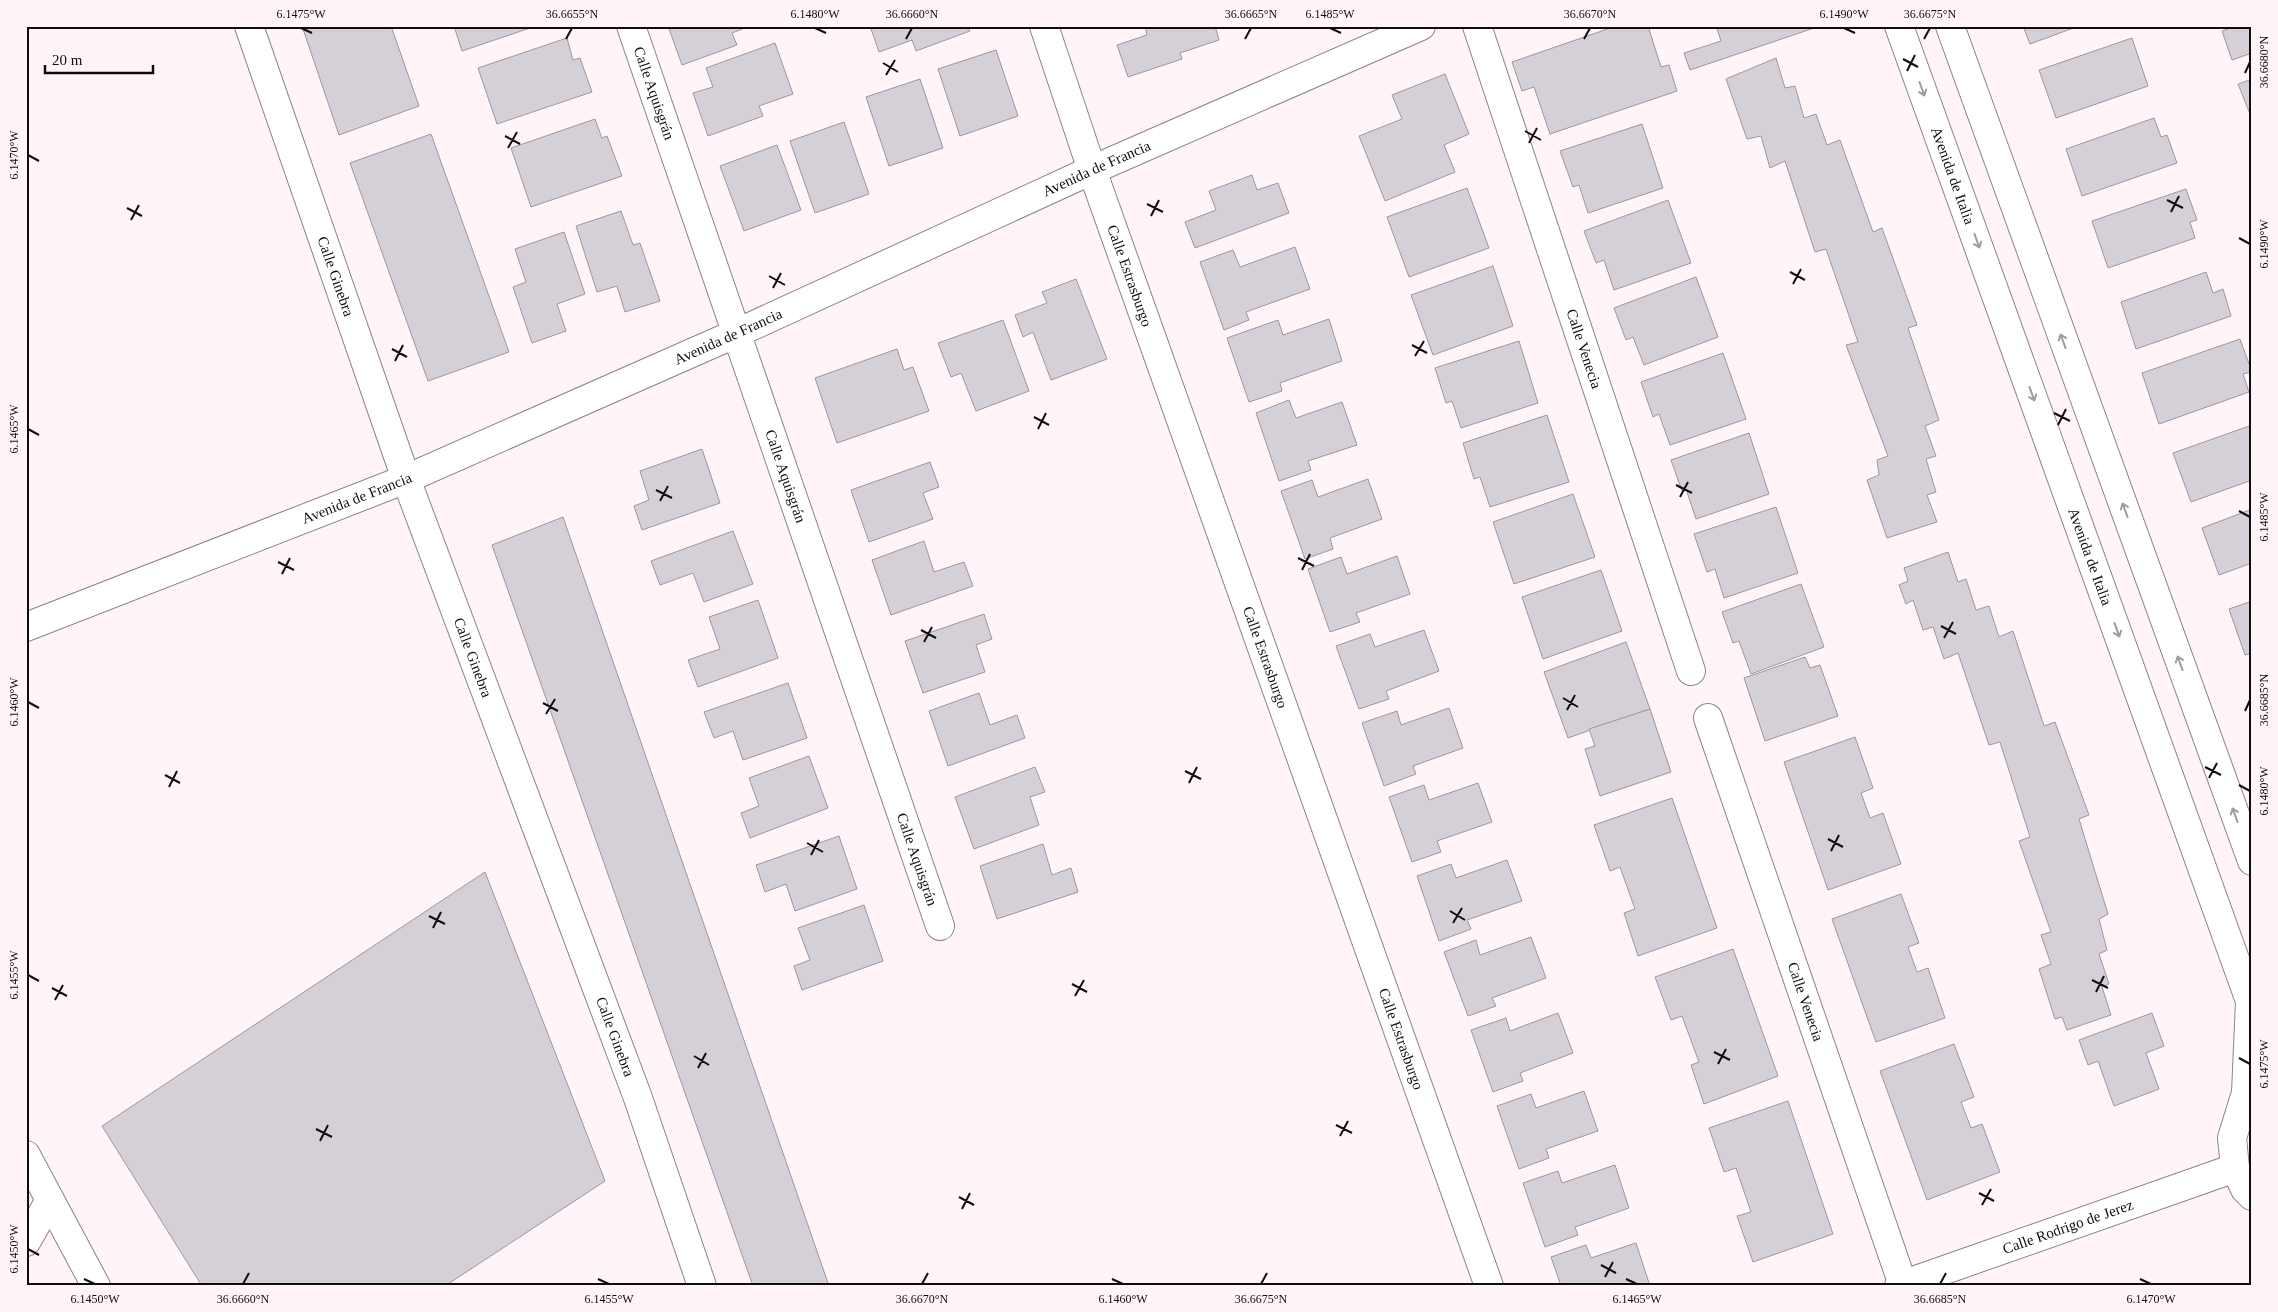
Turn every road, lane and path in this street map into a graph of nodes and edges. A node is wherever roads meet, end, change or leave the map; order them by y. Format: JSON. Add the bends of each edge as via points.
{"nodes":[{"id":1,"x":249,"y":26,"type":"edge"},
{"id":2,"x":632,"y":26,"type":"edge"},
{"id":3,"x":1044,"y":26,"type":"edge"},
{"id":4,"x":1421,"y":26,"type":"edge"},
{"id":5,"x":1477,"y":26,"type":"edge"},
{"id":6,"x":1899,"y":26,"type":"edge"},
{"id":7,"x":1950,"y":26,"type":"edge"},
{"id":8,"x":1092,"y":170,"type":"junction"},
{"id":9,"x":737,"y":333,"type":"junction"},
{"id":10,"x":406,"y":479,"type":"junction"},
{"id":11,"x":26,"y":626,"type":"edge"},
{"id":12,"x":1691,"y":671,"type":"dead end"},
{"id":13,"x":1708,"y":718,"type":"dead end"},
{"id":14,"x":2252,"y":861,"type":"edge"},
{"id":15,"x":940,"y":926,"type":"dead end"},
{"id":16,"x":2249,"y":1090,"type":"edge"},
{"id":17,"x":26,"y":1154,"type":"edge"},
{"id":18,"x":2235,"y":1168,"type":"junction"},
{"id":19,"x":2252,"y":1196,"type":"edge"},
{"id":20,"x":50,"y":1200,"type":"junction"},
{"id":21,"x":26,"y":1242,"type":"edge"},
{"id":22,"x":1901,"y":1285,"type":"edge"},
{"id":23,"x":96,"y":1286,"type":"edge"},
{"id":24,"x":702,"y":1286,"type":"edge"},
{"id":25,"x":1490,"y":1286,"type":"edge"}],
"edges":[{"from":1,"to":10,"type":"street","name":"Calle Ginebra"},
{"from":2,"to":9,"type":"street","name":"Calle Aquisgrán"},
{"from":3,"to":8,"type":"street","name":"Calle Estrasburgo"},
{"from":4,"to":8,"type":"street","name":"Avenida de Francia"},
{"from":5,"to":12,"type":"street","name":"Calle Venecia"},
{"from":6,"to":16,"type":"street","name":"Avenida de Italia","one_way":true,"via":[[2250,1001]]},
{"from":14,"to":7,"type":"street","one_way":true},
{"from":8,"to":9,"type":"street","name":"Avenida de Francia"},
{"from":8,"to":25,"type":"street","name":"Calle Estrasburgo"},
{"from":9,"to":10,"type":"street","name":"Avenida de Francia"},
{"from":9,"to":15,"type":"street","name":"Calle Aquisgrán"},
{"from":10,"to":11,"type":"street","name":"Avenida de Francia"},
{"from":10,"to":24,"type":"street","name":"Calle Ginebra","via":[[638,1098]]},
{"from":13,"to":22,"type":"street","name":"Calle Venecia"},
{"from":16,"to":18,"type":"street","name":"Avenida de Italia","via":[[2232,1138]]},
{"from":17,"to":20,"type":"street"},
{"from":18,"to":19,"type":"street","name":"Avenida de Italia","via":[[2245,1190]]},
{"from":18,"to":22,"type":"street","name":"Calle Rodrigo de Jerez"},
{"from":20,"to":21,"type":"street"},
{"from":20,"to":23,"type":"street"}]}
